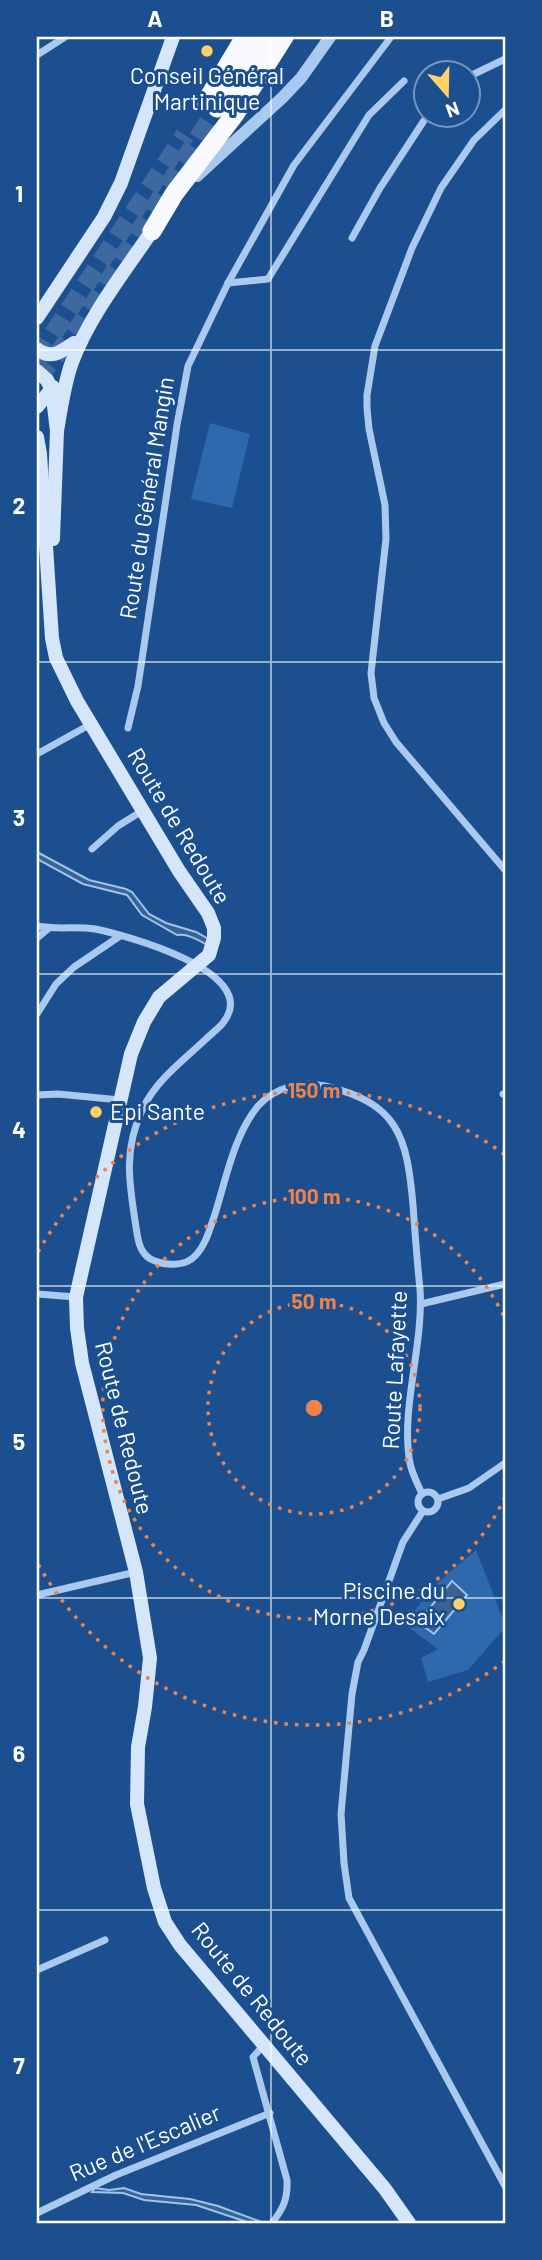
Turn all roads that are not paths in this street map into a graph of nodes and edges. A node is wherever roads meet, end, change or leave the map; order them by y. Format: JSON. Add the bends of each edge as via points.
{"nodes":[{"id":1,"x":65,"y":37,"type":"edge"},
{"id":2,"x":173,"y":37,"type":"edge"},
{"id":3,"x":245,"y":37,"type":"edge"},
{"id":4,"x":265,"y":37,"type":"edge"},
{"id":5,"x":285,"y":37,"type":"edge"},
{"id":6,"x":330,"y":37,"type":"edge"},
{"id":7,"x":391,"y":37,"type":"edge"},
{"id":8,"x":37,"y":55,"type":"edge"},
{"id":9,"x":505,"y":59,"type":"edge"},
{"id":10,"x":482,"y":70,"type":"edge"},
{"id":11,"x":404,"y":80,"type":"dead end"},
{"id":12,"x":505,"y":110,"type":"edge"},
{"id":13,"x":418,"y":130,"type":"edge"},
{"id":14,"x":152,"y":231,"type":"junction"},
{"id":15,"x":352,"y":238,"type":"dead end"},
{"id":16,"x":229,"y":282,"type":"junction"},
{"id":17,"x":99,"y":312,"type":"junction"},
{"id":18,"x":37,"y":318,"type":"edge"},
{"id":19,"x":74,"y":343,"type":"junction"},
{"id":20,"x":37,"y":349,"type":"edge"},
{"id":21,"x":37,"y":371,"type":"edge"},
{"id":22,"x":52,"y":390,"type":"junction"},
{"id":23,"x":37,"y":407,"type":"edge"},
{"id":24,"x":57,"y":431,"type":"junction"},
{"id":25,"x":37,"y":437,"type":"edge"},
{"id":26,"x":50,"y":589,"type":"junction"},
{"id":27,"x":91,"y":724,"type":"junction"},
{"id":28,"x":128,"y":728,"type":"dead end"},
{"id":29,"x":37,"y":754,"type":"edge"},
{"id":30,"x":142,"y":811,"type":"junction"},
{"id":31,"x":92,"y":849,"type":"dead end"},
{"id":32,"x":505,"y":870,"type":"edge"},
{"id":33,"x":37,"y":926,"type":"edge"},
{"id":34,"x":49,"y":928,"type":"junction"},
{"id":35,"x":120,"y":936,"type":"junction"},
{"id":36,"x":37,"y":938,"type":"edge"},
{"id":37,"x":200,"y":965,"type":"junction"},
{"id":38,"x":37,"y":1014,"type":"edge"},
{"id":39,"x":37,"y":1095,"type":"edge"},
{"id":40,"x":121,"y":1100,"type":"junction"},
{"id":41,"x":505,"y":1284,"type":"edge"},
{"id":42,"x":38,"y":1295,"type":"edge"},
{"id":43,"x":76,"y":1297,"type":"junction"},
{"id":44,"x":421,"y":1304,"type":"junction"},
{"id":45,"x":505,"y":1463,"type":"edge"},
{"id":46,"x":422,"y":1494,"type":"junction"},
{"id":47,"x":438,"y":1499,"type":"junction"},
{"id":48,"x":424,"y":1511,"type":"junction"},
{"id":49,"x":136,"y":1572,"type":"junction"},
{"id":50,"x":37,"y":1595,"type":"edge"},
{"id":51,"x":105,"y":1940,"type":"dead end"},
{"id":52,"x":37,"y":1970,"type":"edge"},
{"id":53,"x":263,"y":2046,"type":"junction"},
{"id":54,"x":270,"y":2113,"type":"junction"},
{"id":55,"x":505,"y":2186,"type":"edge"},
{"id":56,"x":37,"y":2213,"type":"edge"},
{"id":57,"x":272,"y":2223,"type":"edge"},
{"id":58,"x":409,"y":2223,"type":"edge"}],
"edges":[{"from":1,"to":8,"type":"street"},
{"from":2,"to":18,"type":"main road","via":[[121,183],[104,217]]},
{"from":3,"to":4,"type":"highway","via":[[211,106]]},
{"from":5,"to":14,"type":"highway"},
{"from":6,"to":14,"type":"street","via":[[282,99],[194,179]]},
{"from":7,"to":16,"type":"street","name":"Route du Général Mangin","via":[[294,165]]},
{"from":9,"to":10,"type":"street"},
{"from":11,"to":16,"type":"street","via":[[369,115],[268,279]]},
{"from":12,"to":32,"type":"street","via":[[474,140],[412,248],[375,346],[367,394],[386,539],[371,673],[374,698],[396,742]]},
{"from":13,"to":15,"type":"street"},
{"from":14,"to":17,"type":"main road"},
{"from":16,"to":28,"type":"street","name":"Route du Général Mangin","via":[[188,366]]},
{"from":17,"to":19,"type":"main road"},
{"from":17,"to":24,"type":"main road","via":[[68,372]]},
{"from":19,"to":20,"type":"main road","via":[[54,355]]},
{"from":19,"to":22,"type":"main road"},
{"from":21,"to":22,"type":"main road"},
{"from":22,"to":23,"type":"main road"},
{"from":22,"to":24,"type":"main road"},
{"from":24,"to":26,"type":"main road"},
{"from":25,"to":26,"type":"main road"},
{"from":26,"to":27,"type":"main road","name":"Route de Redoute","via":[[56,658]]},
{"from":27,"to":29,"type":"street"},
{"from":27,"to":30,"type":"main road","name":"Route de Redoute"},
{"from":30,"to":31,"type":"street"},
{"from":30,"to":37,"type":"main road","name":"Route de Redoute","via":[[208,913],[214,938]]},
{"from":33,"to":34,"type":"street"},
{"from":34,"to":35,"type":"street","via":[[93,929]]},
{"from":34,"to":36,"type":"street"},
{"from":35,"to":37,"type":"street"},
{"from":35,"to":38,"type":"street","via":[[56,984]]},
{"from":37,"to":40,"type":"main road","name":"Route de Redoute","via":[[159,997],[144,1022]]},
{"from":37,"to":44,"type":"street","name":"Route Lafayette","via":[[225,986],[230,1008],[225,1021],[151,1094],[134,1133],[128,1174],[144,1253],[164,1264],[192,1259],[205,1242],[241,1135],[254,1112],[282,1089],[318,1085],[371,1102],[400,1134],[410,1168]]},
{"from":39,"to":40,"type":"street"},
{"from":40,"to":43,"type":"main road","name":"Route de Redoute"},
{"from":41,"to":44,"type":"street"},
{"from":42,"to":43,"type":"street"},
{"from":43,"to":49,"type":"main road","name":"Route de Redoute","via":[[82,1363]]},
{"from":44,"to":46,"type":"street","name":"Route Lafayette","via":[[408,1447]]},
{"from":45,"to":47,"type":"street","via":[[469,1488]]},
{"from":46,"to":47,"type":"street","via":[[431,1493]]},
{"from":46,"to":48,"type":"street","via":[[418,1503]]},
{"from":47,"to":48,"type":"street","via":[[436,1509]]},
{"from":48,"to":55,"type":"street","via":[[403,1542],[358,1662],[341,1814],[344,1863],[349,1898]]},
{"from":49,"to":50,"type":"street"},
{"from":49,"to":53,"type":"main road","name":"Route de Redoute","via":[[150,1658],[138,1747],[137,1804],[154,1888],[165,1922],[180,1945]]},
{"from":51,"to":52,"type":"street"},
{"from":53,"to":54,"type":"street","via":[[253,2057]]},
{"from":53,"to":58,"type":"main road","name":"Route de Redoute"},
{"from":54,"to":56,"type":"street","name":"Rue de l'Escalier","via":[[116,2175]]},
{"from":54,"to":57,"type":"street","via":[[288,2196]]}]}
